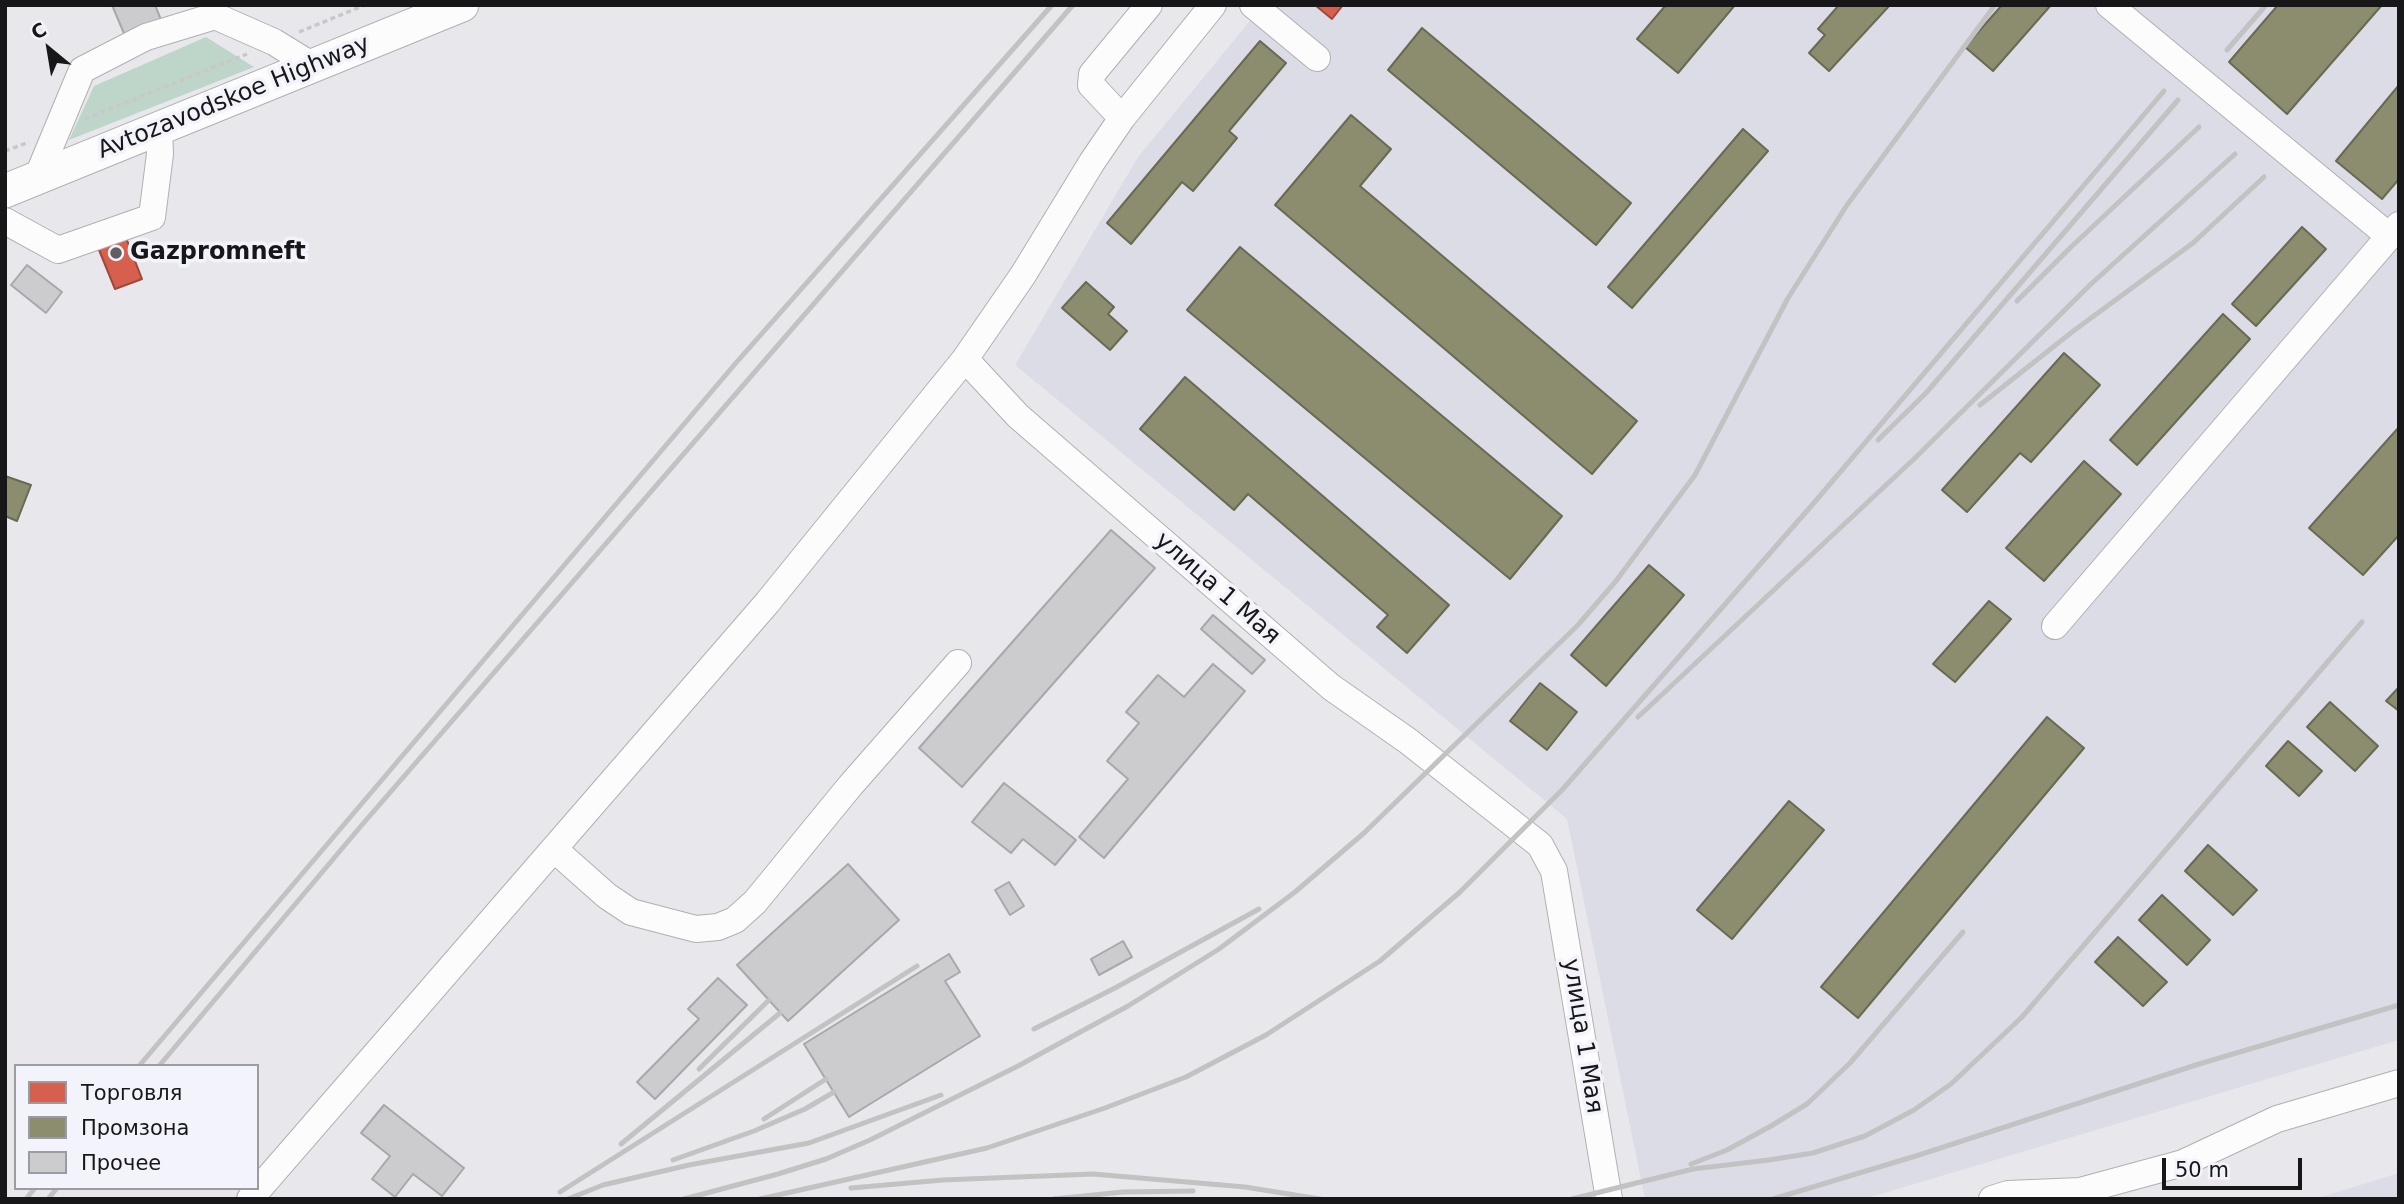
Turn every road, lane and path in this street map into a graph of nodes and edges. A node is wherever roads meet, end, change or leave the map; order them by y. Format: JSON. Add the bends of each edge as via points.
{"nodes":[{"id":1,"x":365,"y":5,"type":"edge"},
{"id":2,"x":462,"y":5,"type":"edge"},
{"id":3,"x":1149,"y":5,"type":"edge"},
{"id":4,"x":1213,"y":5,"type":"edge"},
{"id":5,"x":1253,"y":5,"type":"edge"},
{"id":6,"x":2109,"y":5,"type":"edge"},
{"id":7,"x":274,"y":42,"type":"junction"},
{"id":8,"x":1317,"y":58,"type":"dead end"},
{"id":9,"x":313,"y":66,"type":"junction"},
{"id":10,"x":1122,"y":118,"type":"junction"},
{"id":11,"x":159,"y":129,"type":"junction"},
{"id":12,"x":58,"y":130,"type":"junction"},
{"id":13,"x":5,"y":151,"type":"edge"},
{"id":14,"x":37,"y":178,"type":"junction"},
{"id":15,"x":5,"y":191,"type":"edge"},
{"id":16,"x":5,"y":221,"type":"edge"},
{"id":17,"x":2394,"y":231,"type":"edge"},
{"id":18,"x":965,"y":359,"type":"junction"},
{"id":19,"x":2055,"y":626,"type":"dead end"},
{"id":20,"x":958,"y":663,"type":"dead end"},
{"id":21,"x":554,"y":849,"type":"junction"},
{"id":22,"x":2399,"y":1083,"type":"edge"},
{"id":23,"x":259,"y":1189,"type":"edge"},
{"id":24,"x":1609,"y":1199,"type":"edge"},
{"id":25,"x":1992,"y":1199,"type":"edge"}],
"edges":[{"from":1,"to":7,"type":"path"},
{"from":2,"to":9,"type":"main road","name":"Avtozavodskoe Highway"},
{"from":3,"to":10,"type":"street","via":[[1092,74],[1091,85]]},
{"from":4,"to":10,"type":"street"},
{"from":5,"to":8,"type":"street"},
{"from":6,"to":17,"type":"street"},
{"from":7,"to":9,"type":"street"},
{"from":7,"to":12,"type":"path"},
{"from":7,"to":12,"type":"street","via":[[215,16],[146,37],[82,70]]},
{"from":9,"to":11,"type":"main road","name":"Avtozavodskoe Highway"},
{"from":10,"to":18,"type":"street"},
{"from":11,"to":14,"type":"main road","name":"Avtozavodskoe Highway"},
{"from":11,"to":16,"type":"street","via":[[152,217],[58,250]]},
{"from":12,"to":13,"type":"path"},
{"from":12,"to":14,"type":"street"},
{"from":14,"to":15,"type":"main road","name":"Avtozavodskoe Highway"},
{"from":17,"to":19,"type":"street"},
{"from":18,"to":21,"type":"street","via":[[767,603]]},
{"from":18,"to":24,"type":"street","name":"улица 1 Мая","via":[[1017,416],[1331,687],[1540,845],[1554,871]]},
{"from":20,"to":21,"type":"street","via":[[755,902],[718,927],[696,929],[631,912]]},
{"from":21,"to":23,"type":"street"},
{"from":22,"to":25,"type":"street","via":[[2277,1119],[2183,1163],[2080,1191]]}]}
